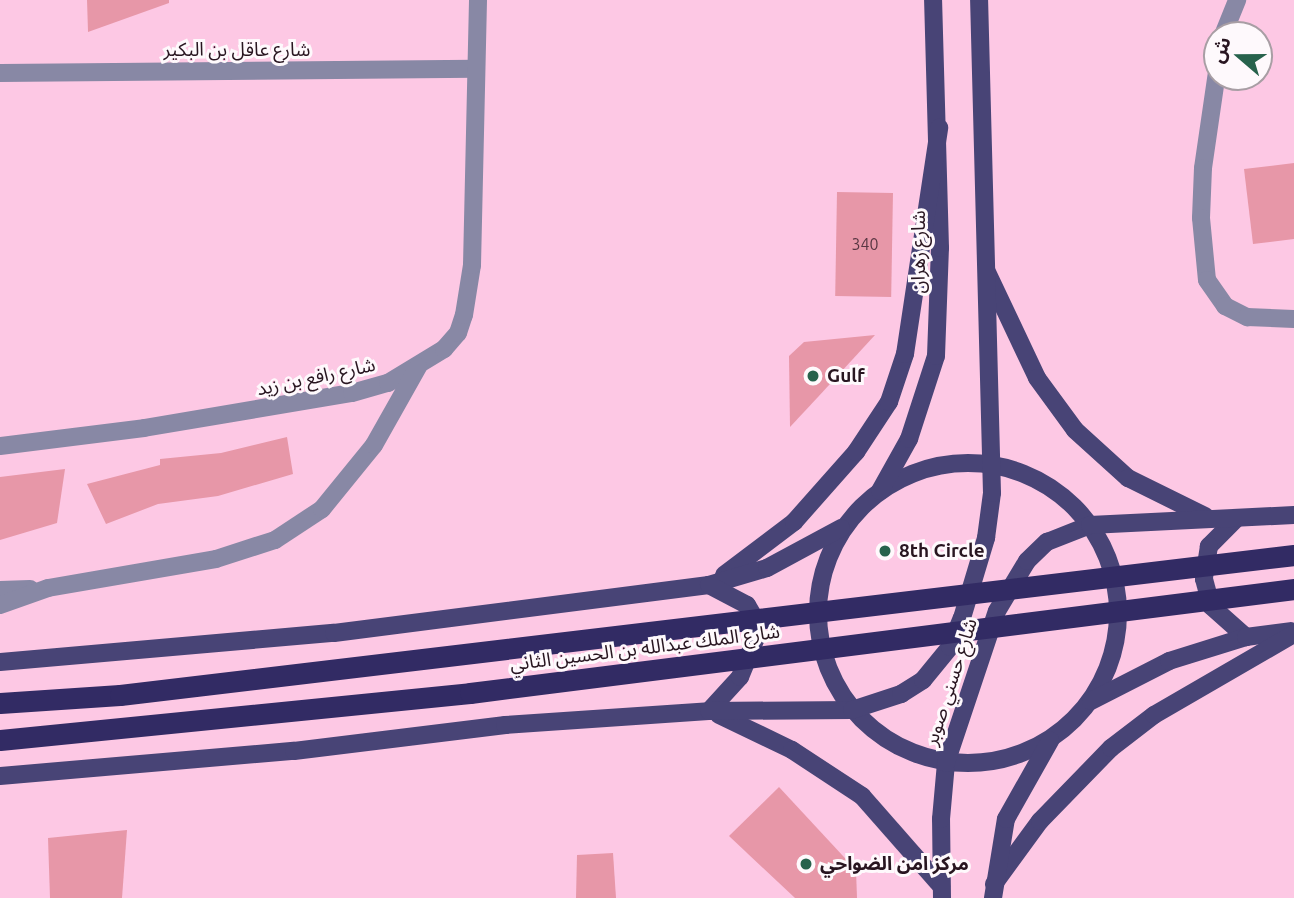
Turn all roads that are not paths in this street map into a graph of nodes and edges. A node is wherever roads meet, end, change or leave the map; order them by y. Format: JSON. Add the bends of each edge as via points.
{"nodes":[{"id":1,"x":478,"y":0,"type":"edge"},
{"id":2,"x":933,"y":0,"type":"edge"},
{"id":3,"x":979,"y":0,"type":"edge"},
{"id":4,"x":1237,"y":0,"type":"edge"},
{"id":5,"x":1229,"y":21,"type":"edge"},
{"id":6,"x":475,"y":69,"type":"junction"},
{"id":7,"x":0,"y":73,"type":"edge"},
{"id":8,"x":1214,"y":91,"type":"edge"},
{"id":9,"x":939,"y":128,"type":"junction"},
{"id":10,"x":982,"y":260,"type":"junction"},
{"id":11,"x":1294,"y":319,"type":"edge"},
{"id":12,"x":418,"y":367,"type":"junction"},
{"id":13,"x":0,"y":446,"type":"edge"},
{"id":14,"x":993,"y":463,"type":"junction"},
{"id":15,"x":880,"y":491,"type":"junction"},
{"id":16,"x":1294,"y":515,"type":"edge"},
{"id":17,"x":1237,"y":518,"type":"junction"},
{"id":18,"x":1211,"y":519,"type":"junction"},
{"id":19,"x":847,"y":524,"type":"junction"},
{"id":20,"x":1090,"y":525,"type":"junction"},
{"id":21,"x":1294,"y":555,"type":"edge"},
{"id":22,"x":709,"y":584,"type":"junction"},
{"id":23,"x":48,"y":588,"type":"junction"},
{"id":24,"x":1294,"y":589,"type":"edge"},
{"id":25,"x":0,"y":590,"type":"edge"},
{"id":26,"x":0,"y":605,"type":"edge"},
{"id":27,"x":1294,"y":632,"type":"edge"},
{"id":28,"x":1246,"y":638,"type":"junction"},
{"id":29,"x":0,"y":662,"type":"edge"},
{"id":30,"x":0,"y":703,"type":"edge"},
{"id":31,"x":1088,"y":703,"type":"junction"},
{"id":32,"x":852,"y":710,"type":"junction"},
{"id":33,"x":709,"y":711,"type":"junction"},
{"id":34,"x":1054,"y":736,"type":"junction"},
{"id":35,"x":0,"y":740,"type":"edge"},
{"id":36,"x":946,"y":762,"type":"junction"},
{"id":37,"x":0,"y":776,"type":"edge"},
{"id":38,"x":993,"y":891,"type":"edge"},
{"id":39,"x":941,"y":892,"type":"edge"}],
"edges":[{"from":1,"to":6,"type":"street","name":"شارع رافع بن زيد"},
{"from":2,"to":9,"type":"main road","name":"شارع زهران"},
{"from":3,"to":10,"type":"main road"},
{"from":4,"to":5,"type":"street"},
{"from":6,"to":7,"type":"street","name":"شارع عاقل بن البكير"},
{"from":6,"to":12,"type":"street","name":"شارع رافع بن زيد","via":[[469,293],[458,333]]},
{"from":8,"to":11,"type":"street","via":[[1202,181],[1207,279],[1225,306],[1247,317]]},
{"from":9,"to":15,"type":"main road","name":"شارع زهران","via":[[936,356],[909,439]]},
{"from":9,"to":22,"type":"main road","via":[[905,354],[889,402],[856,452],[794,522]]},
{"from":10,"to":14,"type":"main road"},
{"from":10,"to":18,"type":"main road","via":[[1037,378],[1075,430],[1128,478]]},
{"from":12,"to":13,"type":"street","name":"شارع رافع بن زيد","via":[[388,383],[275,408]]},
{"from":12,"to":23,"type":"street","via":[[374,445],[322,509],[275,540],[216,559]]},
{"from":14,"to":15,"type":"main road","via":[[943,465],[910,474]]},
{"from":14,"to":20,"type":"main road","via":[[1018,469],[1056,491]]},
{"from":14,"to":32,"type":"main road","via":[[986,538],[950,647],[939,665],[912,688]]},
{"from":15,"to":19,"type":"main road"},
{"from":16,"to":17,"type":"main road","name":"شارع حسني صوبر"},
{"from":17,"to":18,"type":"main road","name":"شارع حسني صوبر"},
{"from":17,"to":28,"type":"main road","via":[[1209,546],[1204,579],[1211,606]]},
{"from":18,"to":20,"type":"main road","name":"شارع حسني صوبر"},
{"from":19,"to":22,"type":"main road","via":[[767,568]]},
{"from":19,"to":32,"type":"main road","via":[[826,564],[818,620],[831,674]]},
{"from":20,"to":31,"type":"main road","via":[[1113,574],[1118,619],[1109,663]]},
{"from":20,"to":36,"type":"main road","name":"شارع حسني صوبر","via":[[1047,542],[1012,583],[989,634]]},
{"from":21,"to":30,"type":"highway","name":"شارع الملك عبدالله بن الحسين الثاني","bridge":true,"via":[[120,695]]},
{"from":22,"to":29,"type":"main road","via":[[334,633]]},
{"from":22,"to":33,"type":"main road","via":[[747,605],[754,617],[756,638],[740,677]]},
{"from":23,"to":25,"type":"street"},
{"from":23,"to":26,"type":"street"},
{"from":24,"to":35,"type":"highway","name":"شارع الملك عبدالله بن الحسين الثاني","bridge":true,"via":[[457,694]]},
{"from":27,"to":28,"type":"main road"},
{"from":27,"to":38,"type":"main road","via":[[1154,715],[1111,748],[1040,821]]},
{"from":28,"to":31,"type":"main road","via":[[1144,671]]},
{"from":31,"to":34,"type":"main road"},
{"from":32,"to":33,"type":"main road"},
{"from":32,"to":36,"type":"main road","via":[[900,747]]},
{"from":33,"to":37,"type":"main road","via":[[505,725],[294,751]]},
{"from":33,"to":39,"type":"main road","via":[[792,750],[862,796]]},
{"from":34,"to":36,"type":"main road","via":[[1025,752],[992,761]]},
{"from":34,"to":38,"type":"main road","via":[[1016,794],[1006,819]]},
{"from":36,"to":39,"type":"main road","name":"شارع حسني صوبر"}]}
